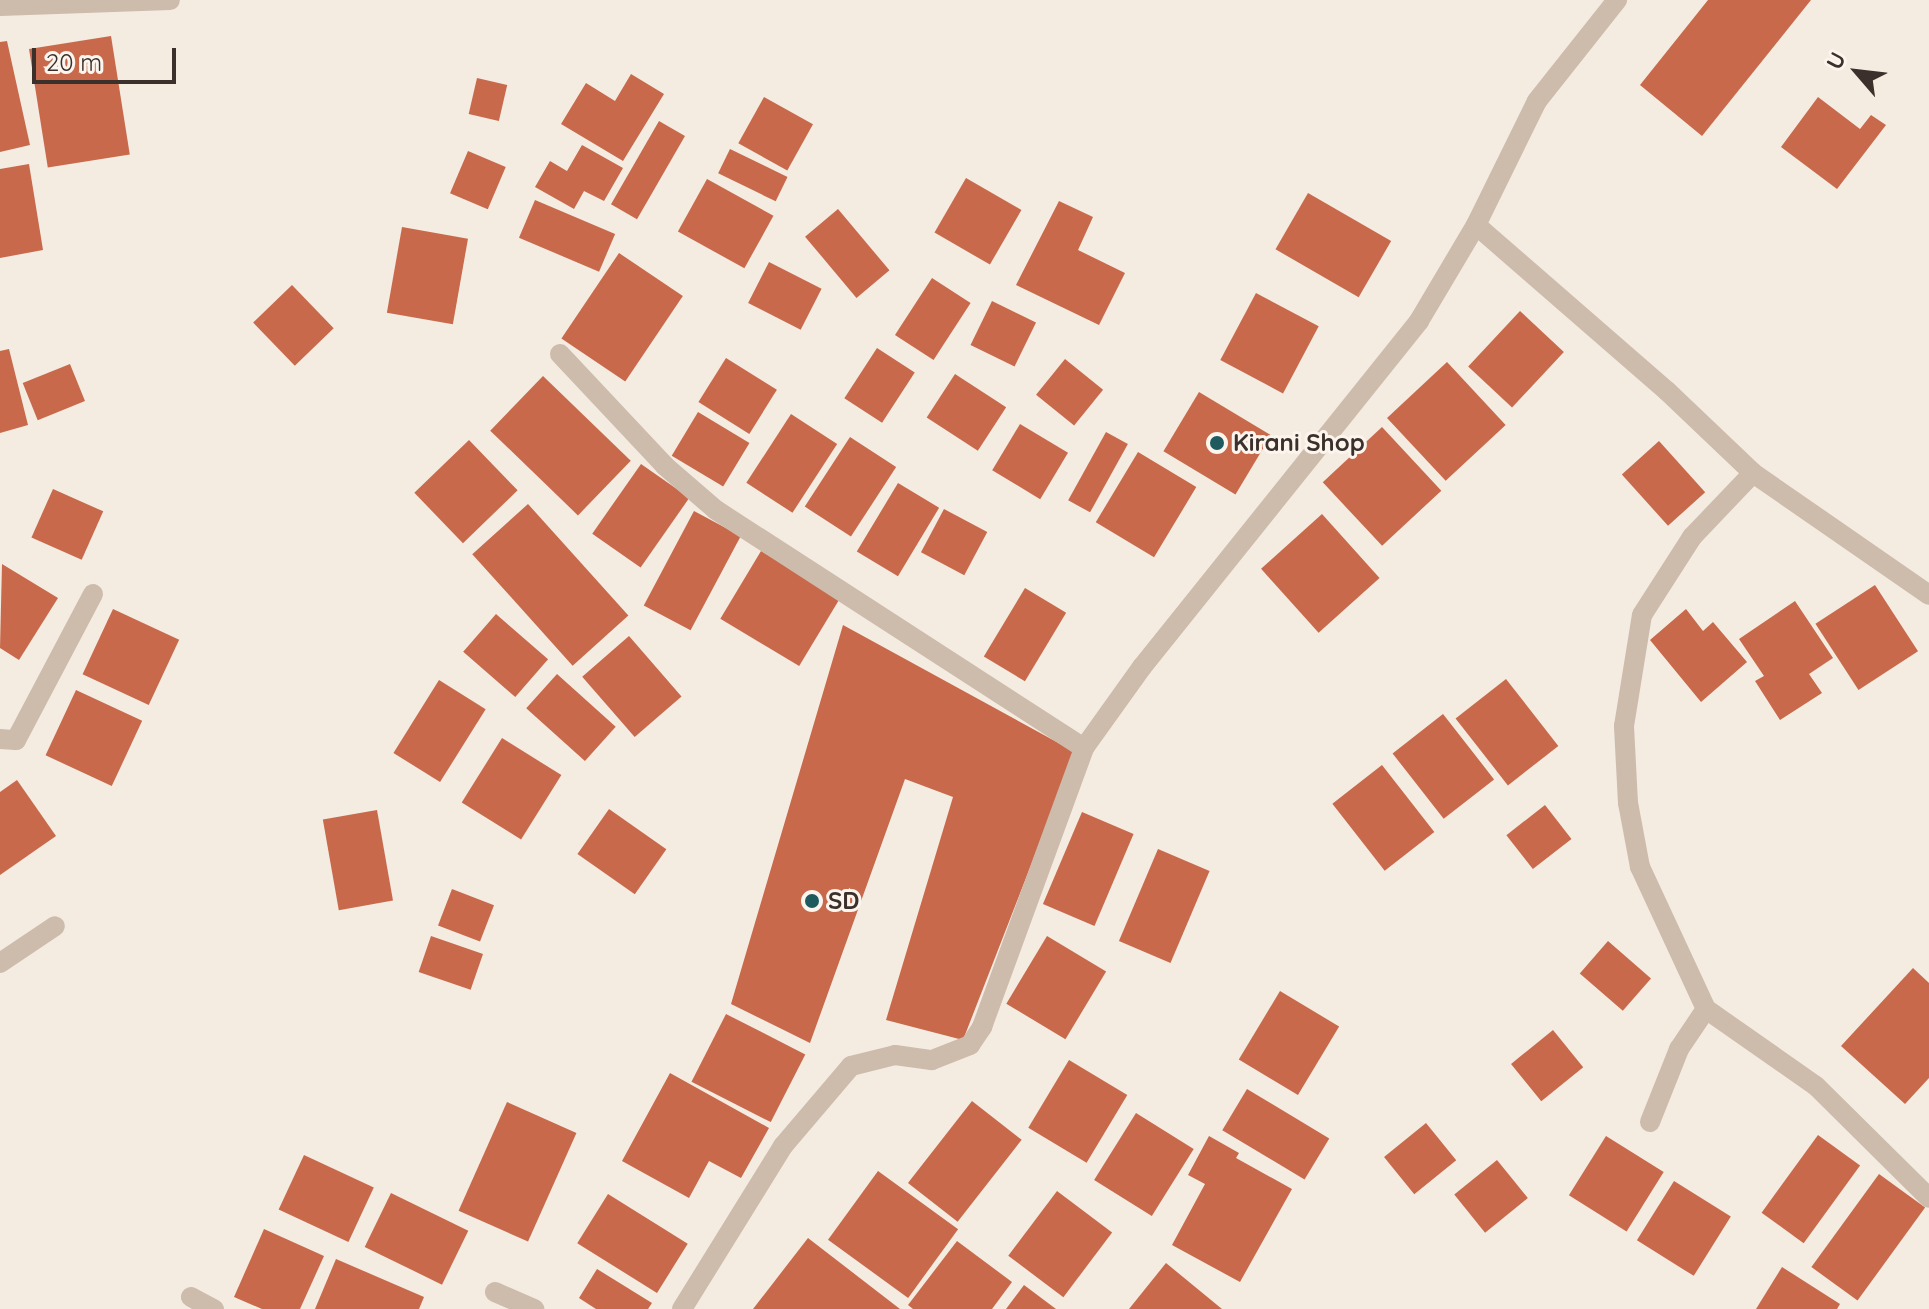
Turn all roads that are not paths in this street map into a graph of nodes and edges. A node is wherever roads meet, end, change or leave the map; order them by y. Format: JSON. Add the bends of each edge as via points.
{"nodes":[{"id":1,"x":170,"y":0,"type":"edge"},
{"id":2,"x":1617,"y":0,"type":"edge"},
{"id":3,"x":0,"y":6,"type":"edge"},
{"id":4,"x":1476,"y":225,"type":"junction"},
{"id":5,"x":560,"y":354,"type":"dead end"},
{"id":6,"x":1753,"y":473,"type":"junction"},
{"id":7,"x":93,"y":594,"type":"dead end"},
{"id":8,"x":1929,"y":595,"type":"edge"},
{"id":9,"x":0,"y":739,"type":"edge"},
{"id":10,"x":1084,"y":748,"type":"junction"},
{"id":11,"x":55,"y":926,"type":"dead end"},
{"id":12,"x":0,"y":963,"type":"edge"},
{"id":13,"x":1706,"y":1009,"type":"junction"},
{"id":14,"x":1650,"y":1122,"type":"dead end"},
{"id":15,"x":1929,"y":1198,"type":"edge"},
{"id":16,"x":495,"y":1292,"type":"dead end"},
{"id":17,"x":191,"y":1297,"type":"dead end"},
{"id":18,"x":214,"y":1309,"type":"edge"},
{"id":19,"x":534,"y":1309,"type":"edge"},
{"id":20,"x":682,"y":1309,"type":"edge"}],
"edges":[{"from":1,"to":3,"type":"street"},
{"from":2,"to":4,"type":"street","via":[[1537,101]]},
{"from":4,"to":6,"type":"street"},
{"from":4,"to":10,"type":"street","via":[[1419,321],[1142,667]]},
{"from":5,"to":10,"type":"street","via":[[665,466],[716,510]]},
{"from":6,"to":8,"type":"street"},
{"from":6,"to":13,"type":"street","via":[[1692,537],[1642,615],[1624,726],[1628,803],[1640,867]]},
{"from":7,"to":9,"type":"street","via":[[16,740]]},
{"from":10,"to":20,"type":"street","via":[[982,1027],[970,1045],[932,1060],[895,1055],[851,1066],[783,1146]]},
{"from":11,"to":12,"type":"street"},
{"from":13,"to":14,"type":"street","via":[[1679,1049]]},
{"from":13,"to":15,"type":"street","via":[[1816,1086]]},
{"from":16,"to":19,"type":"street"},
{"from":17,"to":18,"type":"street"}]}
